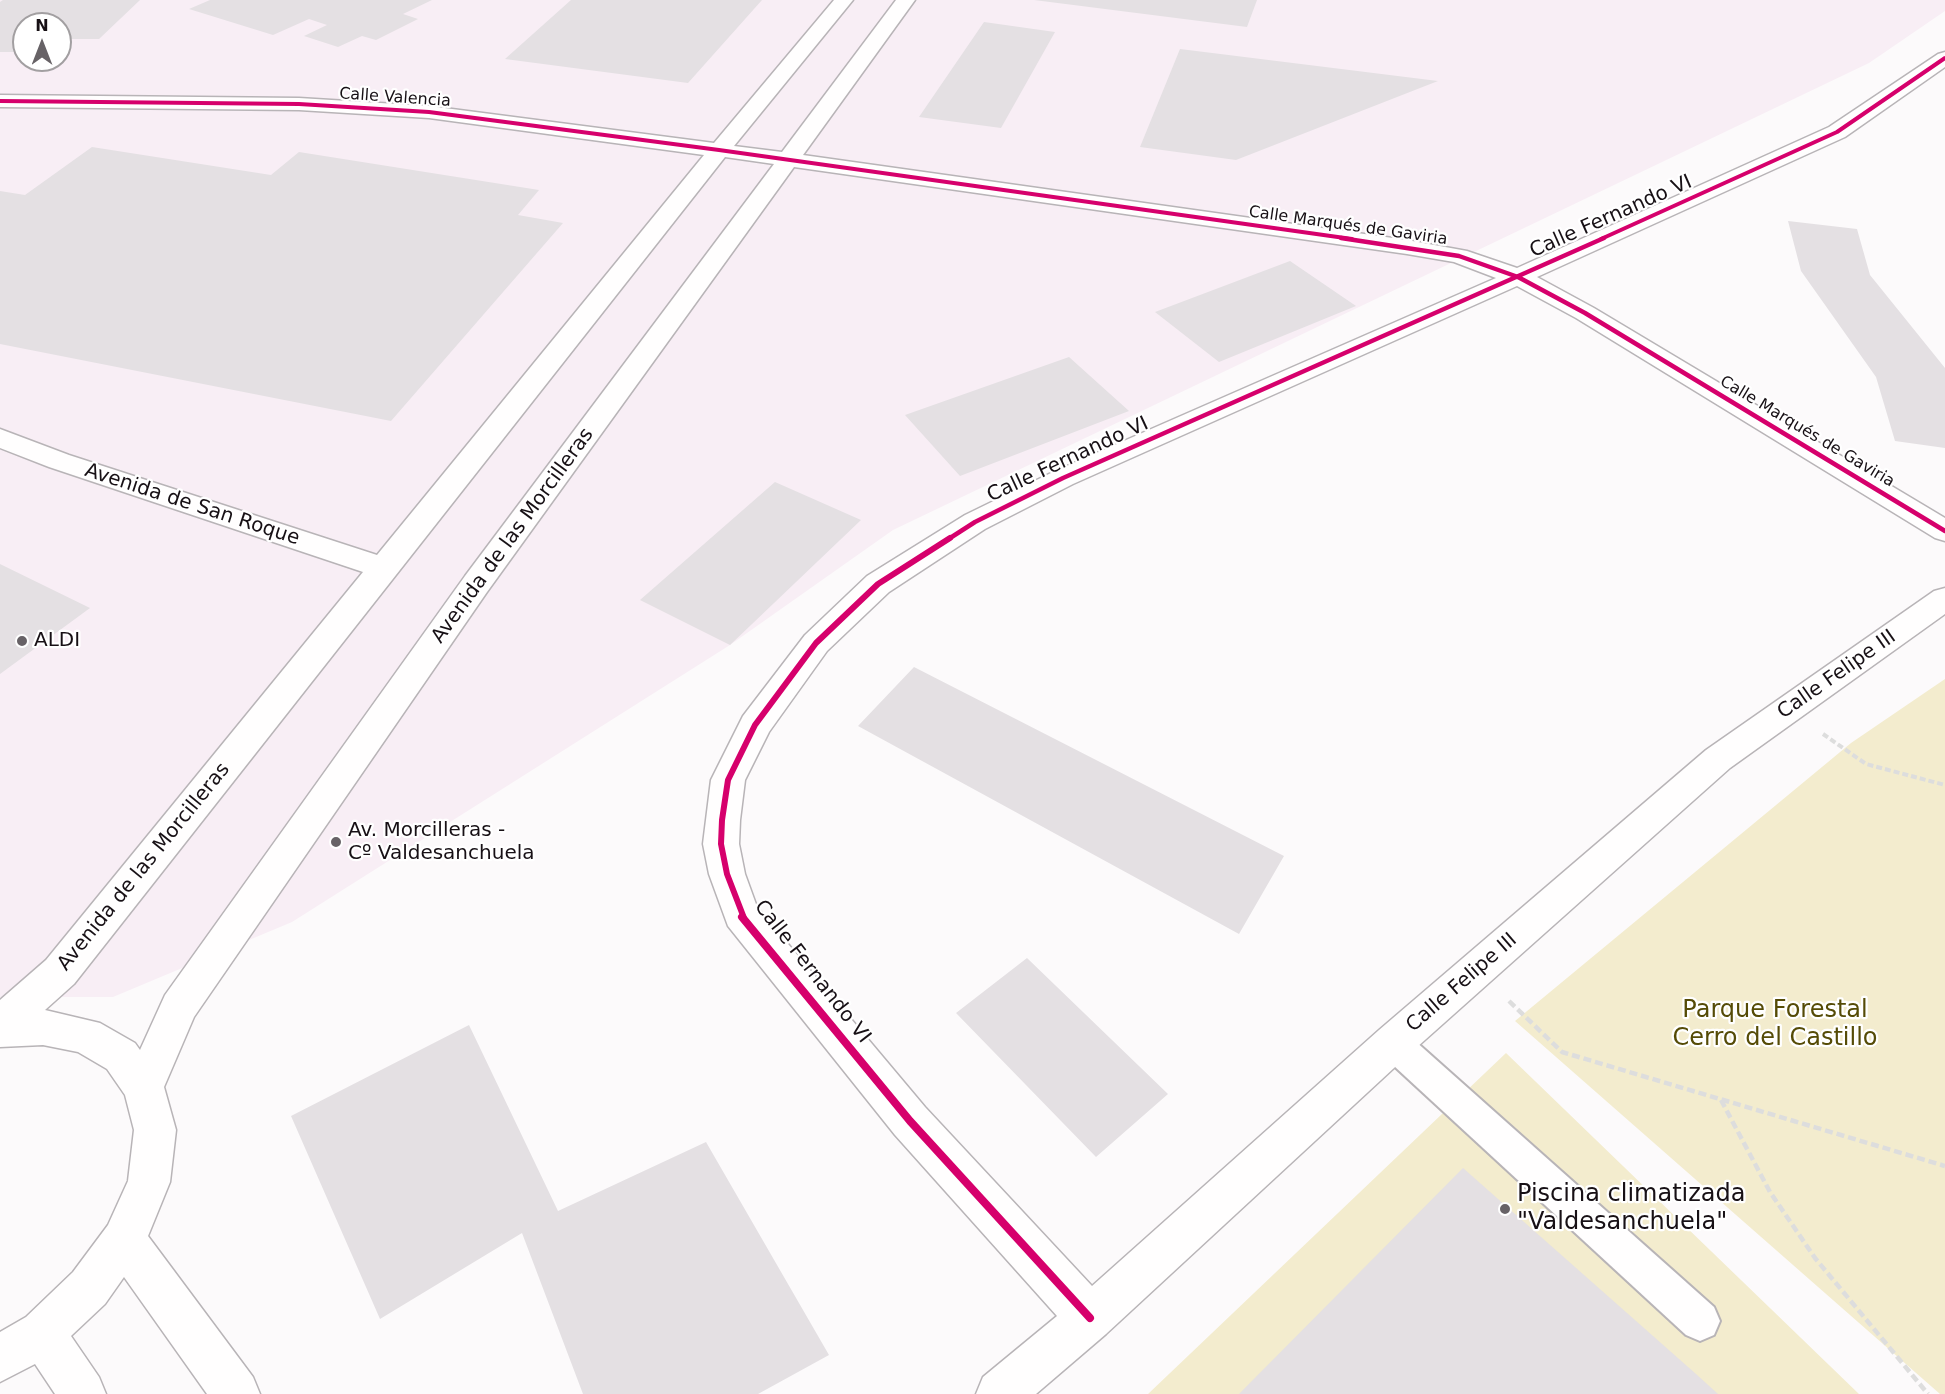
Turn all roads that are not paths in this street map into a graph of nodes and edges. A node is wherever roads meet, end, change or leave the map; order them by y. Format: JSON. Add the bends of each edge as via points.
{"nodes":[{"id":1,"x":844,"y":0,"type":"edge"},
{"id":2,"x":906,"y":0,"type":"edge"},
{"id":3,"x":1945,"y":58,"type":"edge"},
{"id":4,"x":0,"y":101,"type":"edge"},
{"id":5,"x":719,"y":150,"type":"junction"},
{"id":6,"x":786,"y":160,"type":"junction"},
{"id":7,"x":1518,"y":277,"type":"junction"},
{"id":8,"x":0,"y":438,"type":"edge"},
{"id":9,"x":1945,"y":531,"type":"edge"},
{"id":10,"x":384,"y":568,"type":"junction"},
{"id":11,"x":1945,"y":599,"type":"edge"},
{"id":12,"x":0,"y":1024,"type":"edge"},
{"id":13,"x":0,"y":1029,"type":"edge"},
{"id":14,"x":1393,"y":1043,"type":"junction"},
{"id":15,"x":144,"y":1087,"type":"junction"},
{"id":16,"x":124,"y":1240,"type":"junction"},
{"id":17,"x":1089,"y":1318,"type":"junction"},
{"id":18,"x":1700,"y":1321,"type":"dead end"},
{"id":19,"x":42,"y":1333,"type":"junction"},
{"id":20,"x":0,"y":1359,"type":"edge"},
{"id":21,"x":82,"y":1394,"type":"edge"},
{"id":22,"x":236,"y":1394,"type":"edge"},
{"id":23,"x":1000,"y":1394,"type":"edge"}],
"edges":[{"from":1,"to":5,"type":"street","name":"Avenida de las Morcilleras"},
{"from":2,"to":6,"type":"street","name":"Avenida de las Morcilleras"},
{"from":3,"to":7,"type":"street","name":"Calle Fernando VI","via":[[1838,132]]},
{"from":4,"to":5,"type":"street","name":"Calle Valencia","via":[[298,104],[429,112]]},
{"from":5,"to":6,"type":"street","name":"Calle Valencia"},
{"from":5,"to":10,"type":"street","name":"Avenida de las Morcilleras"},
{"from":6,"to":7,"type":"street","name":"Calle Marqués de Gaviria","via":[[1407,247],[1459,256]]},
{"from":6,"to":15,"type":"street","name":"Avenida de las Morcilleras","via":[[476,584],[185,998]]},
{"from":7,"to":9,"type":"street","name":"Calle Marqués de Gaviria"},
{"from":7,"to":17,"type":"street","name":"Calle Fernando VI","via":[[1063,478],[975,522],[879,584],[816,643],[755,725],[728,780],[721,844],[741,915],[910,1121]]},
{"from":8,"to":10,"type":"street","name":"Avenida de San Roque"},
{"from":10,"to":12,"type":"street","name":"Avenida de las Morcilleras","via":[[60,972]]},
{"from":11,"to":14,"type":"street","name":"Calle Felipe III","via":[[1718,759]]},
{"from":13,"to":15,"type":"street","via":[[43,1027],[86,1036],[121,1056]]},
{"from":14,"to":17,"type":"street","name":"Calle Felipe III"},
{"from":14,"to":18,"type":"lane"},
{"from":15,"to":16,"type":"street","via":[[155,1130],[149,1182]]},
{"from":16,"to":19,"type":"street","via":[[88,1288]]},
{"from":16,"to":22,"type":"street"},
{"from":17,"to":23,"type":"street","name":"Calle Felipe III"},
{"from":19,"to":20,"type":"street"},
{"from":19,"to":21,"type":"street"}]}
